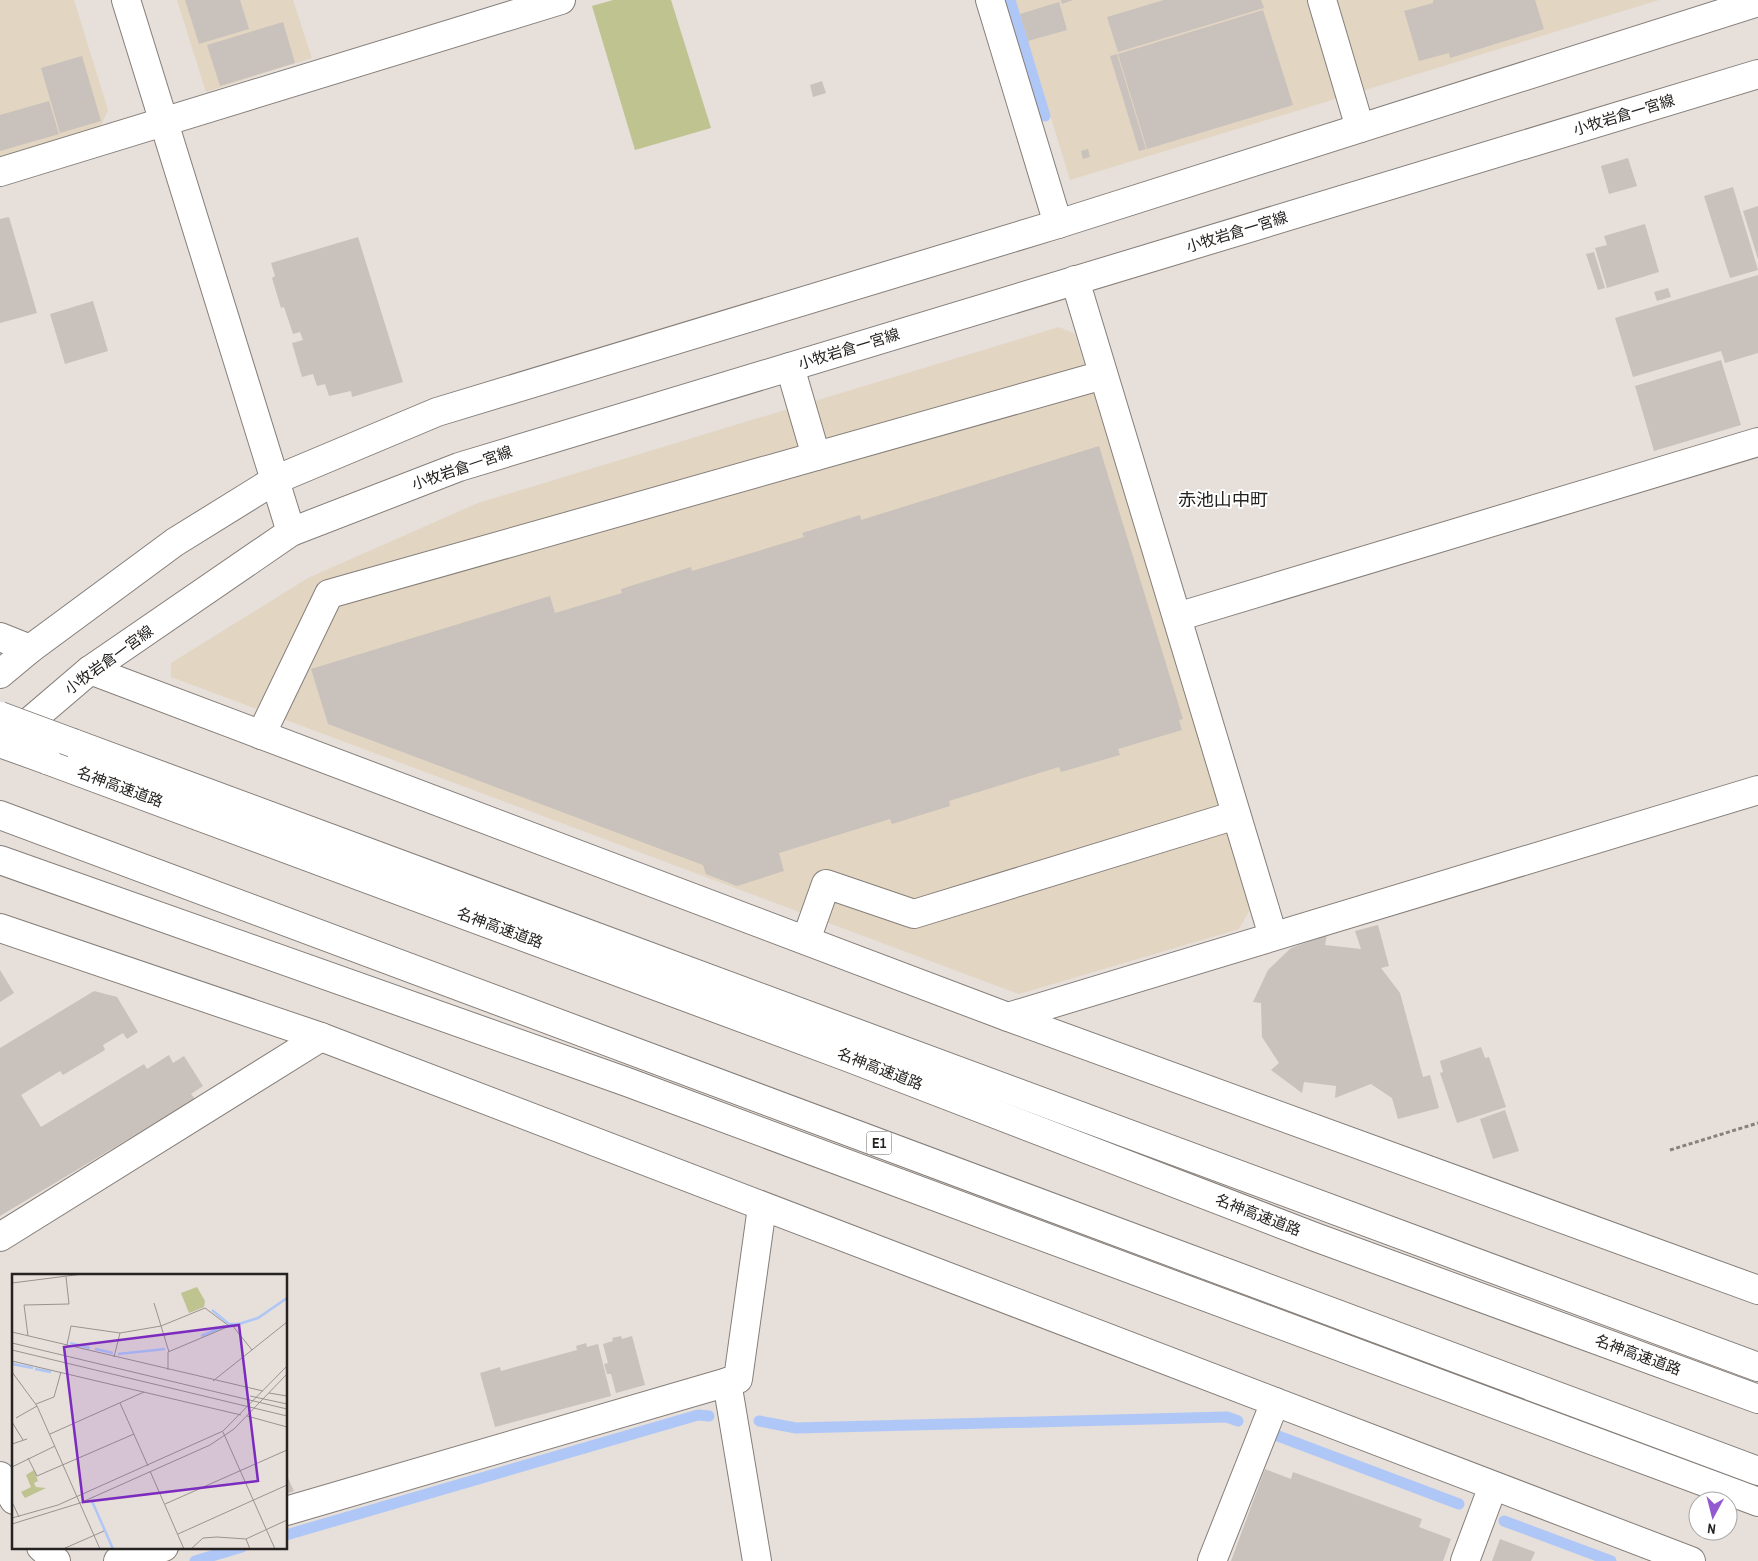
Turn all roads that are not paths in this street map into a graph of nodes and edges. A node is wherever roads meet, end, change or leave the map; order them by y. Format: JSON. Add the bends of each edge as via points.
{"nodes":[{"id":1,"x":126,"y":0,"type":"edge"},
{"id":2,"x":561,"y":0,"type":"edge"},
{"id":3,"x":990,"y":0,"type":"edge"},
{"id":4,"x":1322,"y":0,"type":"edge"},
{"id":5,"x":1758,"y":2,"type":"edge"},
{"id":6,"x":1758,"y":74,"type":"edge"},
{"id":7,"x":164,"y":123,"type":"junction"},
{"id":8,"x":1360,"y":128,"type":"junction"},
{"id":9,"x":0,"y":172,"type":"edge"},
{"id":10,"x":1058,"y":224,"type":"junction"},
{"id":11,"x":1075,"y":280,"type":"junction"},
{"id":12,"x":790,"y":366,"type":"junction"},
{"id":13,"x":1103,"y":375,"type":"junction"},
{"id":14,"x":1758,"y":442,"type":"edge"},
{"id":15,"x":816,"y":456,"type":"junction"},
{"id":16,"x":275,"y":480,"type":"junction"},
{"id":17,"x":291,"y":532,"type":"junction"},
{"id":18,"x":1177,"y":617,"type":"junction"},
{"id":19,"x":0,"y":637,"type":"edge"},
{"id":20,"x":30,"y":649,"type":"junction"},
{"id":21,"x":90,"y":670,"type":"junction"},
{"id":22,"x":0,"y":674,"type":"edge"},
{"id":23,"x":0,"y":716,"type":"edge"},
{"id":24,"x":262,"y":735,"type":"junction"},
{"id":25,"x":0,"y":745,"type":"edge"},
{"id":26,"x":1758,"y":790,"type":"edge"},
{"id":27,"x":0,"y":815,"type":"edge"},
{"id":28,"x":1236,"y":815,"type":"junction"},
{"id":29,"x":0,"y":860,"type":"edge"},
{"id":30,"x":0,"y":928,"type":"edge"},
{"id":31,"x":1273,"y":936,"type":"junction"},
{"id":32,"x":806,"y":940,"type":"junction"},
{"id":33,"x":1008,"y":1016,"type":"junction"},
{"id":34,"x":321,"y":1036,"type":"junction"},
{"id":35,"x":762,"y":1207,"type":"junction"},
{"id":36,"x":0,"y":1236,"type":"edge"},
{"id":37,"x":1758,"y":1290,"type":"edge"},
{"id":38,"x":1758,"y":1367,"type":"edge"},
{"id":39,"x":727,"y":1382,"type":"junction"},
{"id":40,"x":1758,"y":1399,"type":"edge"},
{"id":41,"x":1275,"y":1402,"type":"junction"},
{"id":42,"x":1758,"y":1471,"type":"edge"},
{"id":43,"x":0,"y":1476,"type":"edge"},
{"id":44,"x":1493,"y":1486,"type":"junction"},
{"id":45,"x":12,"y":1497,"type":"edge"},
{"id":46,"x":1758,"y":1502,"type":"edge"},
{"id":47,"x":288,"y":1510,"type":"edge"},
{"id":48,"x":42,"y":1548,"type":"edge"},
{"id":49,"x":161,"y":1548,"type":"edge"},
{"id":50,"x":56,"y":1561,"type":"edge"},
{"id":51,"x":118,"y":1561,"type":"edge"},
{"id":52,"x":757,"y":1561,"type":"edge"},
{"id":53,"x":1212,"y":1561,"type":"edge"},
{"id":54,"x":1465,"y":1561,"type":"edge"},
{"id":55,"x":1691,"y":1561,"type":"edge"}],
"edges":[{"from":1,"to":7,"type":"main road"},
{"from":2,"to":7,"type":"main road"},
{"from":3,"to":10,"type":"main road"},
{"from":4,"to":8,"type":"main road"},
{"from":5,"to":8,"type":"main road"},
{"from":6,"to":11,"type":"main road","name":"小牧岩倉一宮線"},
{"from":7,"to":9,"type":"main road"},
{"from":7,"to":16,"type":"main road"},
{"from":8,"to":10,"type":"main road"},
{"from":10,"to":16,"type":"main road","via":[[437,412]]},
{"from":11,"to":12,"type":"main road","name":"小牧岩倉一宮線"},
{"from":11,"to":13,"type":"main road"},
{"from":12,"to":15,"type":"main road"},
{"from":12,"to":17,"type":"main road","name":"小牧岩倉一宮線","via":[[458,467]]},
{"from":13,"to":15,"type":"main road"},
{"from":13,"to":18,"type":"main road"},
{"from":14,"to":18,"type":"main road"},
{"from":15,"to":24,"type":"main road","via":[[329,594]]},
{"from":16,"to":17,"type":"main road"},
{"from":16,"to":20,"type":"main road","via":[[175,542]]},
{"from":17,"to":21,"type":"main road","name":"小牧岩倉一宮線"},
{"from":18,"to":28,"type":"main road"},
{"from":19,"to":20,"type":"main road"},
{"from":20,"to":22,"type":"main road"},
{"from":21,"to":24,"type":"main road"},
{"from":21,"to":25,"type":"main road","name":"小牧岩倉一宮線"},
{"from":23,"to":38,"type":"main road","bridge":true},
{"from":24,"to":32,"type":"main road"},
{"from":25,"to":40,"type":"main road","name":"名神高速道路","bridge":true,"via":[[850,1058],[1315,1237]]},
{"from":26,"to":31,"type":"main road"},
{"from":27,"to":42,"type":"main road","number":"E1"},
{"from":28,"to":31,"type":"main road"},
{"from":28,"to":32,"type":"main road","via":[[914,914],[826,884]]},
{"from":29,"to":46,"type":"main road","via":[[627,1082]]},
{"from":30,"to":34,"type":"main road"},
{"from":31,"to":33,"type":"main road"},
{"from":32,"to":33,"type":"main road"},
{"from":33,"to":37,"type":"main road"},
{"from":34,"to":35,"type":"main road"},
{"from":34,"to":36,"type":"main road"},
{"from":35,"to":39,"type":"main road","via":[[738,1379]]},
{"from":35,"to":41,"type":"main road"},
{"from":39,"to":47,"type":"main road"},
{"from":39,"to":52,"type":"main road"},
{"from":41,"to":44,"type":"main road"},
{"from":41,"to":53,"type":"main road"},
{"from":43,"to":45,"type":"main road"},
{"from":44,"to":54,"type":"main road"},
{"from":44,"to":55,"type":"main road"},
{"from":48,"to":50,"type":"main road"},
{"from":49,"to":51,"type":"main road"}]}
